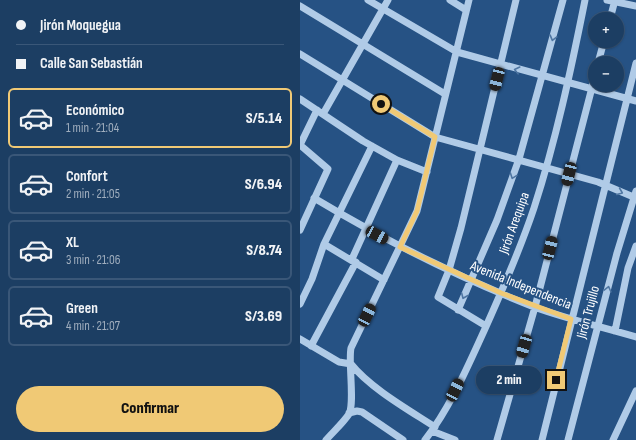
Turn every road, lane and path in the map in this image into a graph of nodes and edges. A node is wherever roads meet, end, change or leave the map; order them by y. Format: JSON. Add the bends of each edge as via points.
{"nodes":[{"id":1,"x":368,"y":0,"type":"edge"},
{"id":2,"x":388,"y":0,"type":"edge"},
{"id":3,"x":450,"y":0,"type":"edge"},
{"id":4,"x":469,"y":0,"type":"edge"},
{"id":5,"x":516,"y":0,"type":"edge"},
{"id":6,"x":563,"y":0,"type":"edge"},
{"id":7,"x":585,"y":0,"type":"edge"},
{"id":8,"x":607,"y":0,"type":"edge"},
{"id":9,"x":615,"y":1,"type":"edge"},
{"id":10,"x":300,"y":6,"type":"edge"},
{"id":11,"x":636,"y":6,"type":"edge"},
{"id":12,"x":383,"y":9,"type":"junction"},
{"id":13,"x":466,"y":10,"type":"junction"},
{"id":14,"x":612,"y":12,"type":"edge"},
{"id":15,"x":362,"y":44,"type":"junction"},
{"id":16,"x":457,"y":52,"type":"junction"},
{"id":17,"x":300,"y":54,"type":"edge"},
{"id":18,"x":636,"y":63,"type":"edge"},
{"id":19,"x":500,"y":66,"type":"junction"},
{"id":20,"x":543,"y":76,"type":"junction"},
{"id":21,"x":341,"y":80,"type":"junction"},
{"id":22,"x":568,"y":83,"type":"junction"},
{"id":23,"x":588,"y":88,"type":"edge"},
{"id":24,"x":591,"y":92,"type":"edge"},
{"id":25,"x":603,"y":92,"type":"edge"},
{"id":26,"x":446,"y":94,"type":"junction"},
{"id":27,"x":300,"y":99,"type":"edge"},
{"id":28,"x":628,"y":99,"type":"junction"},
{"id":29,"x":636,"y":101,"type":"edge"},
{"id":30,"x":320,"y":112,"type":"junction"},
{"id":31,"x":435,"y":137,"type":"junction"},
{"id":32,"x":300,"y":145,"type":"edge"},
{"id":33,"x":372,"y":146,"type":"junction"},
{"id":34,"x":480,"y":149,"type":"junction"},
{"id":35,"x":519,"y":159,"type":"junction"},
{"id":36,"x":397,"y":160,"type":"junction"},
{"id":37,"x":547,"y":168,"type":"junction"},
{"id":38,"x":427,"y":172,"type":"junction"},
{"id":39,"x":569,"y":174,"type":"junction"},
{"id":40,"x":606,"y":186,"type":"junction"},
{"id":41,"x":635,"y":196,"type":"edge"},
{"id":42,"x":314,"y":198,"type":"junction"},
{"id":43,"x":339,"y":212,"type":"junction"},
{"id":44,"x":366,"y":229,"type":"junction"},
{"id":45,"x":300,"y":230,"type":"edge"},
{"id":46,"x":324,"y":244,"type":"junction"},
{"id":47,"x":636,"y":246,"type":"edge"},
{"id":48,"x":400,"y":247,"type":"junction"},
{"id":49,"x":354,"y":260,"type":"junction"},
{"id":50,"x":449,"y":270,"type":"junction"},
{"id":51,"x":384,"y":280,"type":"junction"},
{"id":52,"x":471,"y":280,"type":"junction"},
{"id":53,"x":501,"y":293,"type":"junction"},
{"id":54,"x":300,"y":304,"type":"edge"},
{"id":55,"x":534,"y":307,"type":"junction"},
{"id":56,"x":458,"y":310,"type":"junction"},
{"id":57,"x":571,"y":319,"type":"junction"},
{"id":58,"x":486,"y":326,"type":"junction"},
{"id":59,"x":598,"y":326,"type":"junction"},
{"id":60,"x":615,"y":331,"type":"junction"},
{"id":61,"x":636,"y":337,"type":"edge"},
{"id":62,"x":300,"y":339,"type":"edge"},
{"id":63,"x":311,"y":346,"type":"junction"},
{"id":64,"x":351,"y":364,"type":"junction"},
{"id":65,"x":636,"y":391,"type":"edge"},
{"id":66,"x":349,"y":413,"type":"junction"},
{"id":67,"x":433,"y":429,"type":"junction"},
{"id":68,"x":326,"y":440,"type":"edge"},
{"id":69,"x":403,"y":440,"type":"edge"},
{"id":70,"x":425,"y":440,"type":"edge"},
{"id":71,"x":455,"y":440,"type":"edge"},
{"id":72,"x":496,"y":440,"type":"edge"},
{"id":73,"x":542,"y":440,"type":"edge"},
{"id":74,"x":568,"y":440,"type":"edge"},
{"id":75,"x":613,"y":440,"type":"edge"}],
"edges":[{"from":1,"to":12,"type":"street"},
{"from":2,"to":12,"type":"street"},
{"from":3,"to":13,"type":"street"},
{"from":4,"to":13,"type":"street"},
{"from":5,"to":19,"type":"street"},
{"from":6,"to":20,"type":"street","one_way":true},
{"from":7,"to":22,"type":"street","name":"Jirón Arequipa"},
{"from":8,"to":9,"type":"street"},
{"from":9,"to":11,"type":"street"},
{"from":9,"to":14,"type":"street"},
{"from":10,"to":15,"type":"street"},
{"from":12,"to":15,"type":"street"},
{"from":12,"to":16,"type":"street"},
{"from":13,"to":16,"type":"street"},
{"from":15,"to":21,"type":"street"},
{"from":15,"to":26,"type":"street"},
{"from":16,"to":19,"type":"street"},
{"from":16,"to":26,"type":"street"},
{"from":17,"to":21,"type":"street"},
{"from":18,"to":28,"type":"street"},
{"from":20,"to":19,"type":"street","one_way":true},
{"from":19,"to":34,"type":"street"},
{"from":20,"to":22,"type":"street"},
{"from":20,"to":35,"type":"street"},
{"from":21,"to":30,"type":"street"},
{"from":21,"to":31,"type":"street"},
{"from":22,"to":23,"type":"street"},
{"from":22,"to":37,"type":"street","name":"Jirón Arequipa"},
{"from":24,"to":39,"type":"street"},
{"from":25,"to":28,"type":"street"},
{"from":26,"to":31,"type":"street"},
{"from":27,"to":30,"type":"street"},
{"from":28,"to":29,"type":"street"},
{"from":28,"to":40,"type":"street"},
{"from":30,"to":32,"type":"street"},
{"from":30,"to":33,"type":"street"},
{"from":31,"to":34,"type":"street"},
{"from":31,"to":38,"type":"street"},
{"from":32,"to":42,"type":"street","via":[[328,169]]},
{"from":33,"to":36,"type":"street"},
{"from":33,"to":43,"type":"street"},
{"from":34,"to":35,"type":"street"},
{"from":34,"to":50,"type":"street"},
{"from":35,"to":37,"type":"street"},
{"from":35,"to":52,"type":"street","one_way":true,"via":[[497,220]]},
{"from":36,"to":38,"type":"street"},
{"from":36,"to":44,"type":"street"},
{"from":37,"to":39,"type":"street"},
{"from":37,"to":53,"type":"street","name":"Jirón Arequipa"},
{"from":38,"to":48,"type":"street","via":[[417,211]]},
{"from":39,"to":40,"type":"street"},
{"from":39,"to":55,"type":"street"},
{"from":40,"to":41,"type":"street","one_way":true},
{"from":40,"to":57,"type":"street"},
{"from":59,"to":41,"type":"street","name":"Jirón Trujillo","one_way":true},
{"from":42,"to":43,"type":"street","name":"Avenida Independencia"},
{"from":42,"to":45,"type":"street"},
{"from":43,"to":44,"type":"street","name":"Avenida Independencia"},
{"from":43,"to":46,"type":"street"},
{"from":44,"to":48,"type":"street","name":"Avenida Independencia"},
{"from":44,"to":49,"type":"street"},
{"from":46,"to":49,"type":"street"},
{"from":46,"to":54,"type":"street"},
{"from":47,"to":60,"type":"street","via":[[628,268]]},
{"from":48,"to":50,"type":"street","name":"Avenida Independencia"},
{"from":48,"to":51,"type":"street"},
{"from":49,"to":51,"type":"street"},
{"from":49,"to":63,"type":"street"},
{"from":50,"to":52,"type":"street","name":"Avenida Independencia"},
{"from":50,"to":56,"type":"street","via":[[438,297]]},
{"from":51,"to":64,"type":"street","via":[[351,348]]},
{"from":52,"to":53,"type":"street","name":"Avenida Independencia"},
{"from":52,"to":56,"type":"street","one_way":true},
{"from":53,"to":55,"type":"street","name":"Avenida Independencia"},
{"from":53,"to":58,"type":"street","name":"Jirón Arequipa"},
{"from":55,"to":57,"type":"street","name":"Avenida Independencia"},
{"from":55,"to":72,"type":"street"},
{"from":56,"to":58,"type":"street"},
{"from":57,"to":59,"type":"street","name":"Avenida Independencia"},
{"from":57,"to":73,"type":"street"},
{"from":58,"to":67,"type":"street","name":"Jirón Arequipa"},
{"from":59,"to":60,"type":"street","name":"Avenida Independencia"},
{"from":59,"to":74,"type":"street","name":"Jirón Trujillo"},
{"from":60,"to":61,"type":"street","name":"Avenida Independencia"},
{"from":62,"to":63,"type":"street"},
{"from":63,"to":64,"type":"street","via":[[339,362]]},
{"from":64,"to":66,"type":"street"},
{"from":64,"to":67,"type":"street","via":[[356,371]]},
{"from":65,"to":75,"type":"street"},
{"from":66,"to":68,"type":"street"},
{"from":66,"to":69,"type":"street","via":[[362,412]]},
{"from":67,"to":70,"type":"street","name":"Jirón Arequipa"},
{"from":67,"to":71,"type":"street"}]}
